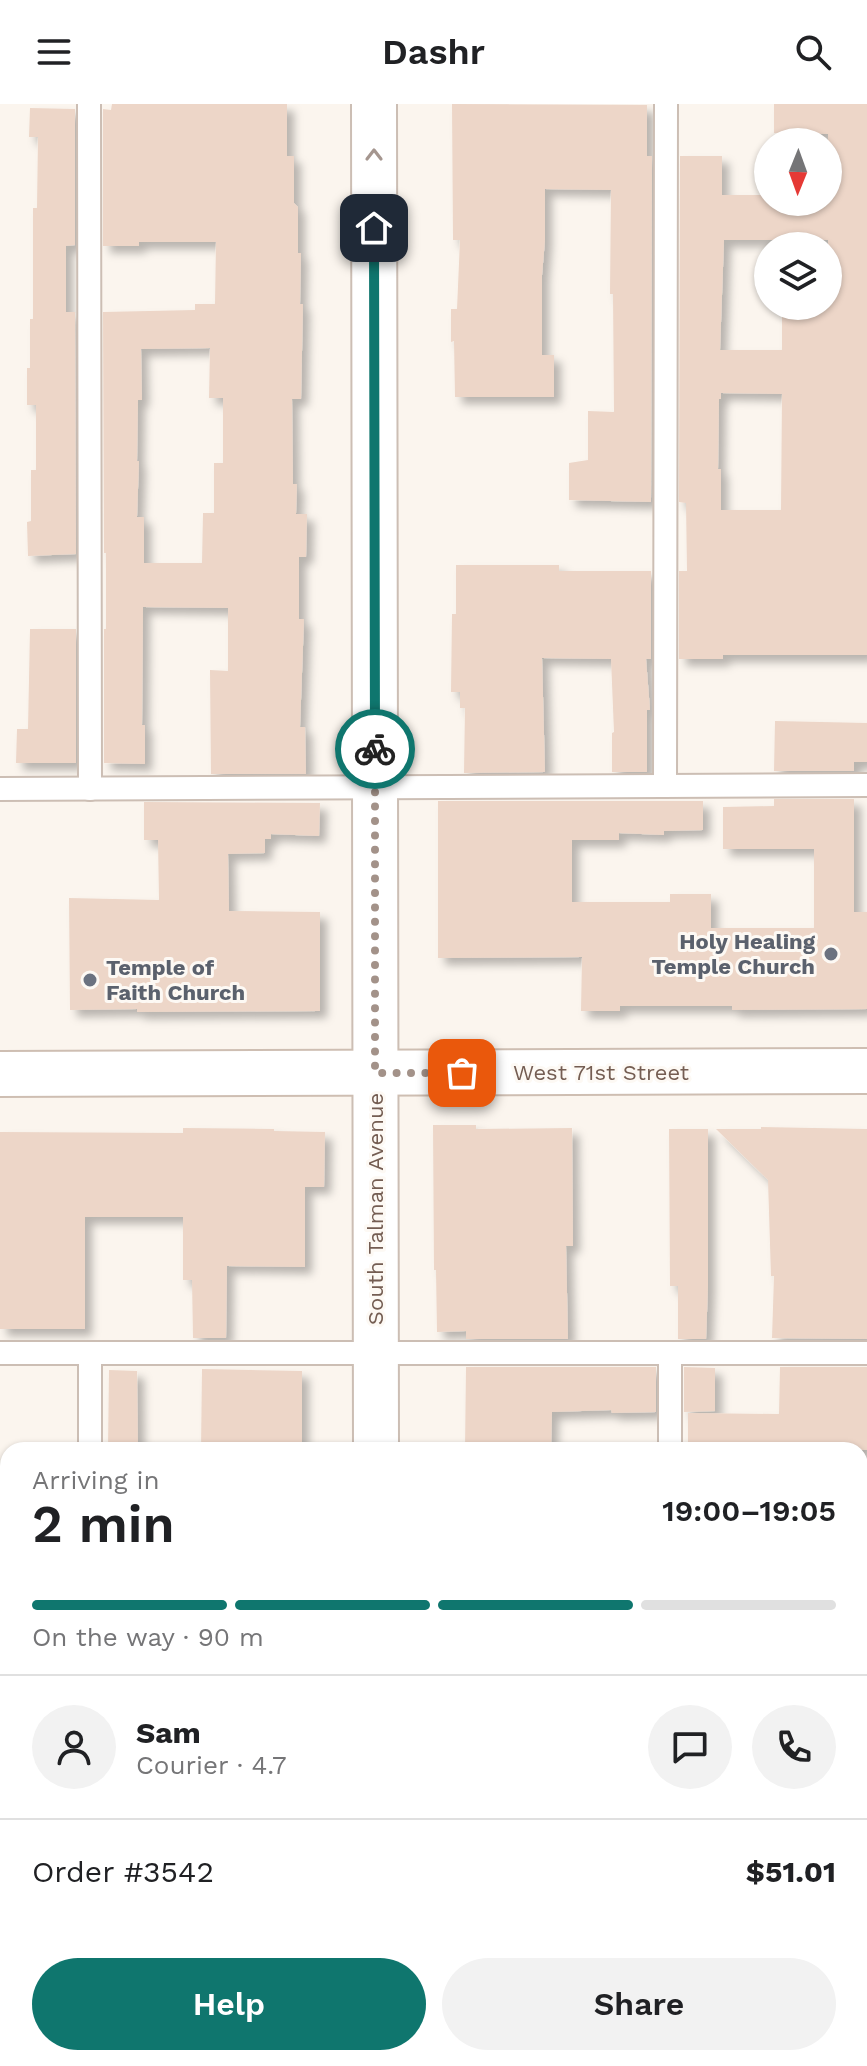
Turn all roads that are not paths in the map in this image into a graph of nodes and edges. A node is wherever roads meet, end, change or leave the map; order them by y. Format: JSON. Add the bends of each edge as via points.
{"nodes":[{"id":1,"x":89,"y":104,"type":"edge"},
{"id":2,"x":374,"y":104,"type":"edge"},
{"id":3,"x":666,"y":104,"type":"edge"},
{"id":4,"x":867,"y":785,"type":"edge"},
{"id":5,"x":665,"y":786,"type":"junction"},
{"id":6,"x":375,"y":787,"type":"junction"},
{"id":7,"x":0,"y":789,"type":"edge"},
{"id":8,"x":90,"y":789,"type":"junction"},
{"id":9,"x":867,"y":1071,"type":"edge"},
{"id":10,"x":375,"y":1073,"type":"junction"},
{"id":11,"x":0,"y":1074,"type":"edge"},
{"id":12,"x":0,"y":1353,"type":"edge"},
{"id":13,"x":90,"y":1353,"type":"junction"},
{"id":14,"x":376,"y":1353,"type":"junction"},
{"id":15,"x":867,"y":1353,"type":"edge"},
{"id":16,"x":670,"y":1354,"type":"junction"},
{"id":17,"x":90,"y":1442,"type":"edge"},
{"id":18,"x":376,"y":1442,"type":"edge"},
{"id":19,"x":670,"y":1442,"type":"edge"}],
"edges":[{"from":1,"to":8,"type":"lane"},
{"from":6,"to":2,"type":"street","name":"South Talman Avenue","one_way":true},
{"from":3,"to":5,"type":"lane"},
{"from":4,"to":5,"type":"lane"},
{"from":5,"to":6,"type":"lane"},
{"from":6,"to":8,"type":"lane"},
{"from":6,"to":10,"type":"street","name":"South Talman Avenue"},
{"from":7,"to":8,"type":"lane"},
{"from":9,"to":10,"type":"street","name":"West 71st Street"},
{"from":10,"to":11,"type":"street","name":"West 71st Street"},
{"from":10,"to":14,"type":"street","name":"South Talman Avenue"},
{"from":12,"to":13,"type":"lane"},
{"from":13,"to":14,"type":"lane"},
{"from":13,"to":17,"type":"lane"},
{"from":14,"to":16,"type":"lane"},
{"from":14,"to":18,"type":"street","name":"South Talman Avenue"},
{"from":15,"to":16,"type":"lane"},
{"from":16,"to":19,"type":"lane"}]}
